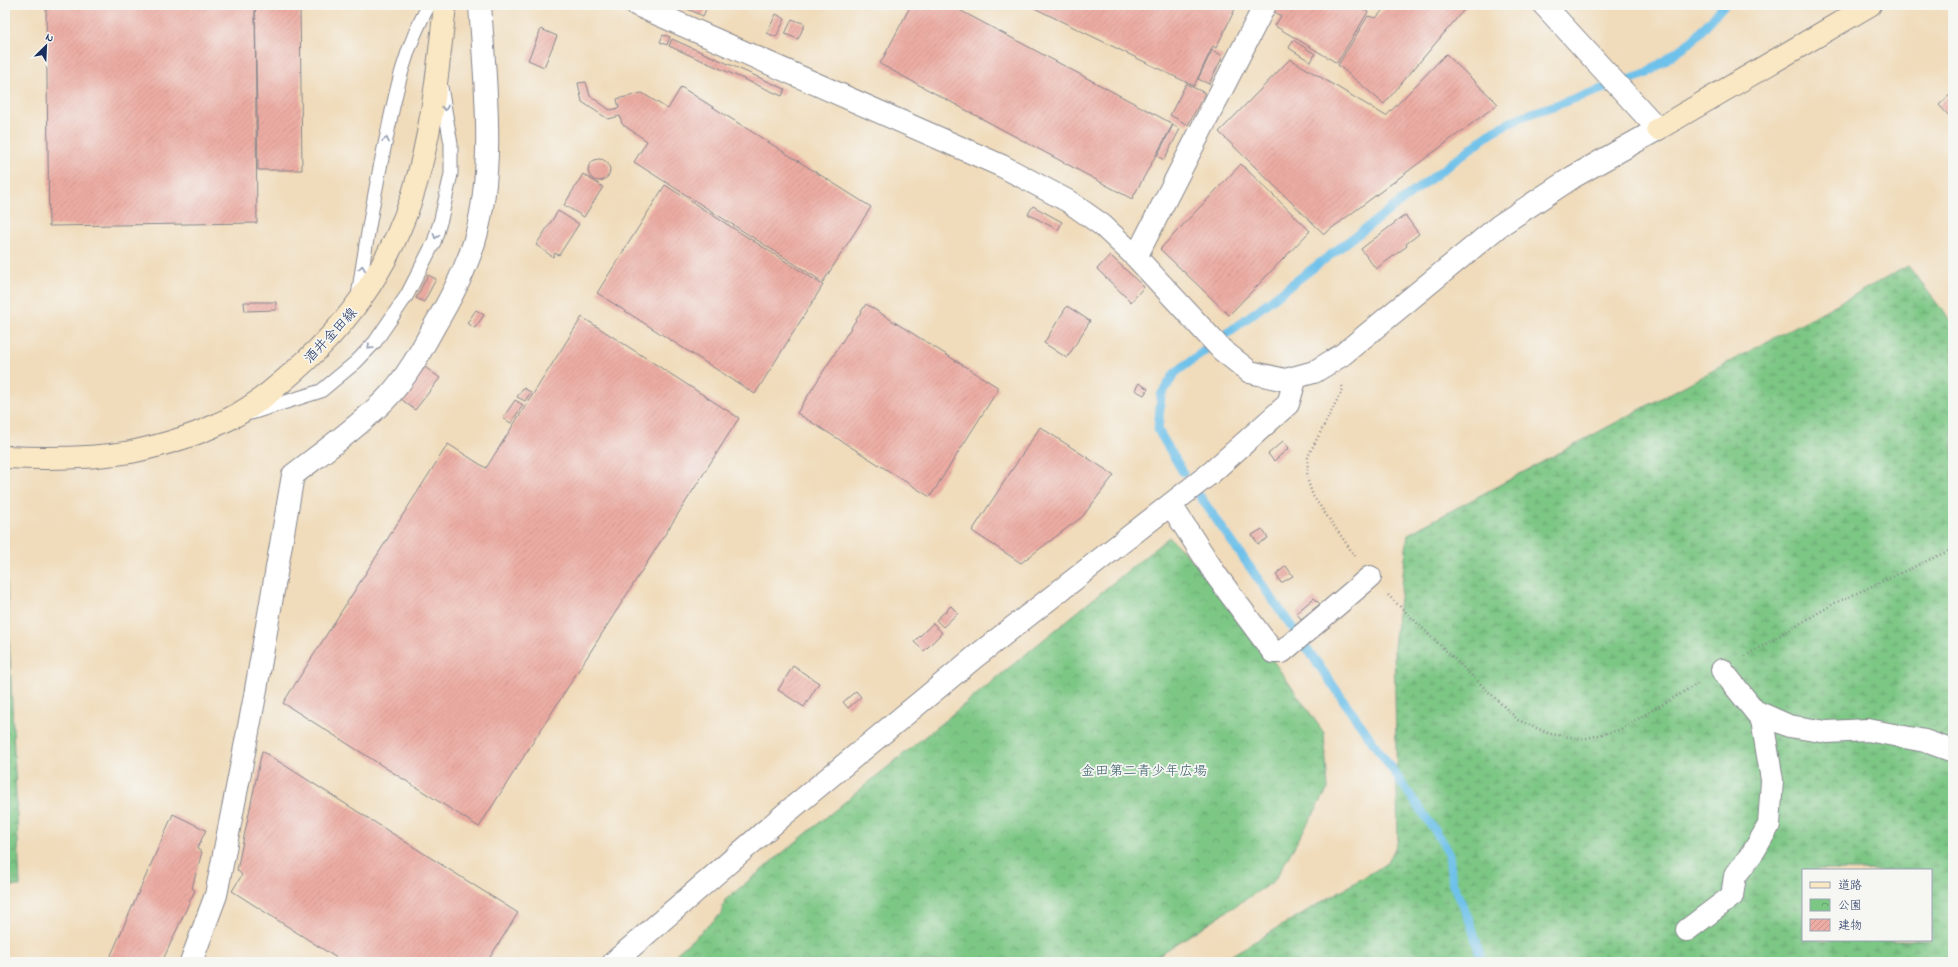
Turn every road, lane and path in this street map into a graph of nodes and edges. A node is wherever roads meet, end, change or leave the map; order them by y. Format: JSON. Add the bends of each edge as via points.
{"nodes":[{"id":1,"x":429,"y":5,"type":"edge"},
{"id":2,"x":445,"y":5,"type":"edge"},
{"id":3,"x":480,"y":5,"type":"edge"},
{"id":4,"x":637,"y":5,"type":"edge"},
{"id":5,"x":1265,"y":5,"type":"edge"},
{"id":6,"x":1544,"y":5,"type":"edge"},
{"id":7,"x":1870,"y":5,"type":"edge"},
{"id":8,"x":438,"y":70,"type":"junction"},
{"id":9,"x":1658,"y":129,"type":"junction"},
{"id":10,"x":1136,"y":257,"type":"junction"},
{"id":11,"x":357,"y":306,"type":"junction"},
{"id":12,"x":1338,"y":358,"type":"junction"},
{"id":13,"x":1296,"y":377,"type":"junction"},
{"id":14,"x":228,"y":420,"type":"junction"},
{"id":15,"x":8,"y":457,"type":"edge"},
{"id":16,"x":1171,"y":505,"type":"junction"},
{"id":17,"x":1953,"y":549,"type":"edge"},
{"id":18,"x":1370,"y":577,"type":"junction"},
{"id":19,"x":1722,"y":670,"type":"junction"},
{"id":20,"x":1755,"y":711,"type":"junction"},
{"id":21,"x":1953,"y":752,"type":"edge"},
{"id":22,"x":1687,"y":930,"type":"dead end"},
{"id":23,"x":191,"y":962,"type":"edge"},
{"id":24,"x":614,"y":962,"type":"edge"}],
"edges":[{"from":11,"to":1,"type":"lane","one_way":true,"via":[[367,229],[397,87],[418,23]]},
{"from":2,"to":8,"type":"main road","name":"酒井金田線"},
{"from":3,"to":23,"type":"street","via":[[486,177],[474,244],[439,318],[407,373],[385,400],[293,475],[254,701],[216,895]]},
{"from":4,"to":10,"type":"street","via":[[1002,166],[1068,201],[1102,225]]},
{"from":5,"to":10,"type":"street"},
{"from":6,"to":9,"type":"street"},
{"from":7,"to":9,"type":"main road"},
{"from":8,"to":11,"type":"main road","name":"酒井金田線","via":[[432,120],[412,196],[381,268]]},
{"from":8,"to":14,"type":"lane","one_way":true,"via":[[451,144],[451,174],[434,242],[407,295],[375,342],[356,362],[321,391]]},
{"from":9,"to":12,"type":"street","via":[[1573,177],[1499,226]]},
{"from":10,"to":13,"type":"street","via":[[1216,344],[1250,372],[1285,380]]},
{"from":11,"to":14,"type":"main road","name":"酒井金田線","via":[[329,339],[298,369],[267,395]]},
{"from":12,"to":13,"type":"street","via":[[1314,372]]},
{"from":12,"to":18,"type":"path","via":[[1342,389],[1308,456],[1307,478],[1313,496]]},
{"from":13,"to":16,"type":"street","via":[[1288,404]]},
{"from":14,"to":15,"type":"main road","name":"酒井金田線","via":[[188,436],[132,452],[86,458]]},
{"from":16,"to":18,"type":"street","via":[[1216,575],[1272,652],[1282,652]]},
{"from":16,"to":24,"type":"street","via":[[975,656],[786,813]]},
{"from":17,"to":19,"type":"path","via":[[1835,603]]},
{"from":18,"to":19,"type":"path","via":[[1518,720],[1550,734],[1583,739],[1619,730]]},
{"from":19,"to":20,"type":"street"},
{"from":20,"to":21,"type":"street","via":[[1789,726],[1827,732],[1868,730],[1925,741]]},
{"from":20,"to":22,"type":"street","via":[[1762,720],[1772,780],[1769,825],[1735,876],[1732,896]]}]}
